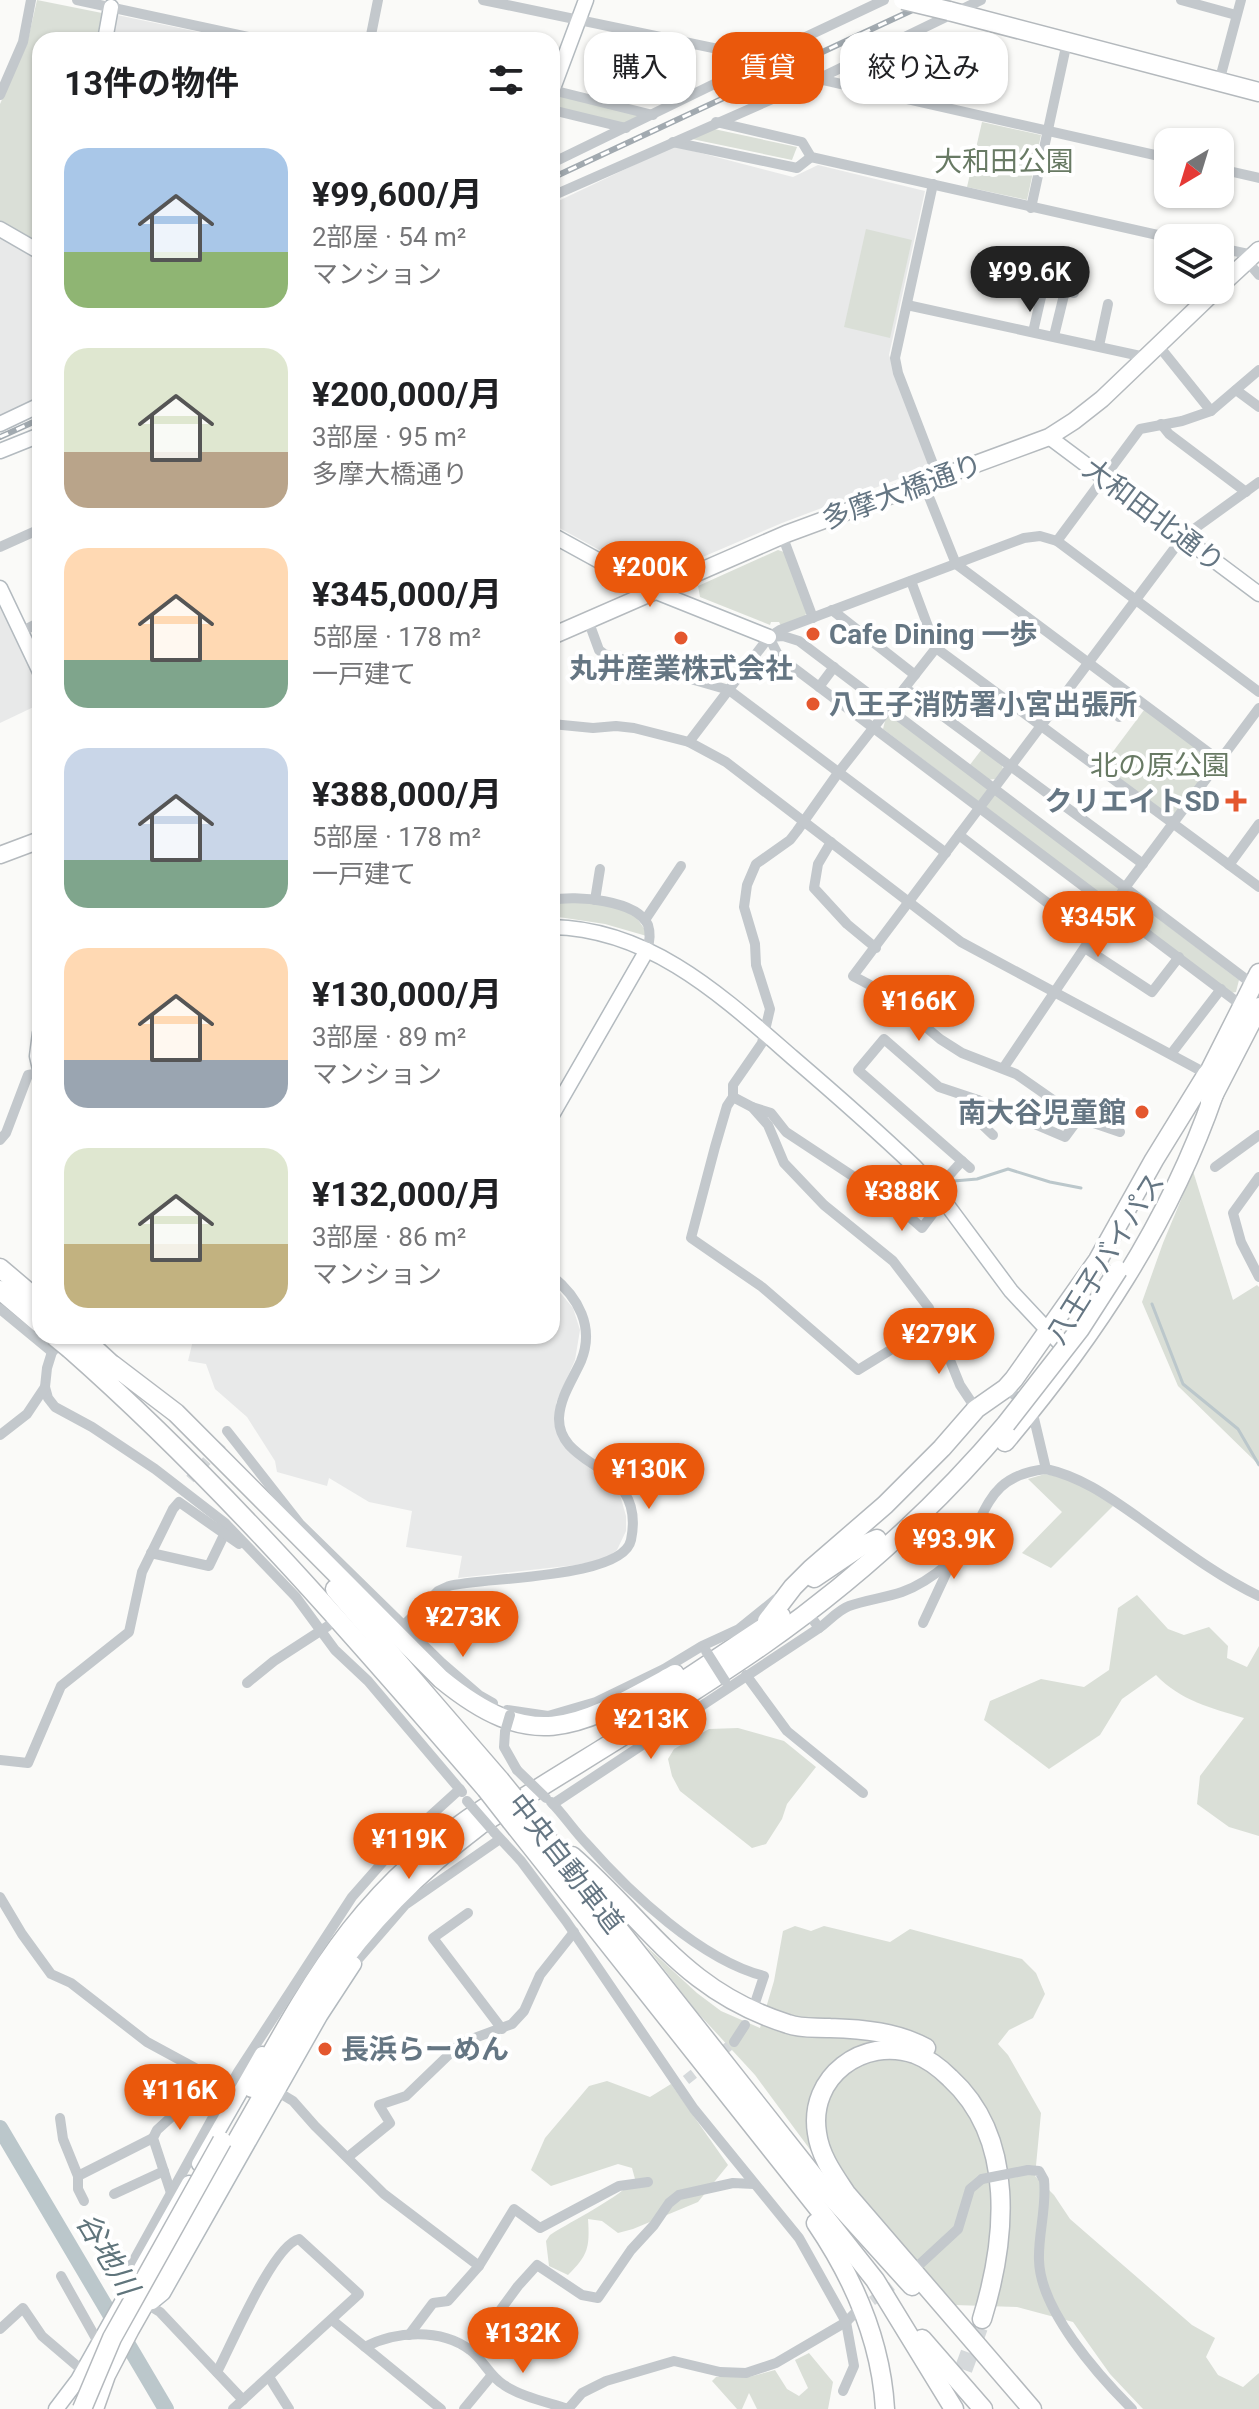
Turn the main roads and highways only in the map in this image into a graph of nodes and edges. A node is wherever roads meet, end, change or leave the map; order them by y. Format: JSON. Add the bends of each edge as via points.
{"nodes":[{"id":1,"x":903,"y":0,"type":"edge"},
{"id":2,"x":1259,"y":92,"type":"edge"},
{"id":3,"x":1253,"y":255,"type":"edge"},
{"id":4,"x":1234,"y":273,"type":"edge"},
{"id":5,"x":1201,"y":304,"type":"edge"},
{"id":6,"x":560,"y":632,"type":"edge"},
{"id":7,"x":32,"y":843,"type":"edge"},
{"id":8,"x":0,"y":855,"type":"edge"},
{"id":9,"x":1257,"y":982,"type":"edge"},
{"id":10,"x":1254,"y":1012,"type":"edge"},
{"id":11,"x":1207,"y":1074,"type":"junction"},
{"id":12,"x":1214,"y":1094,"type":"junction"},
{"id":13,"x":1113,"y":1266,"type":"junction"},
{"id":14,"x":0,"y":1268,"type":"edge"},
{"id":15,"x":0,"y":1290,"type":"edge"},
{"id":16,"x":32,"y":1295,"type":"edge"},
{"id":17,"x":32,"y":1317,"type":"edge"},
{"id":18,"x":71,"y":1344,"type":"edge"},
{"id":19,"x":74,"y":1344,"type":"edge"},
{"id":20,"x":113,"y":1365,"type":"junction"},
{"id":21,"x":1002,"y":1420,"type":"junction"},
{"id":22,"x":877,"y":1539,"type":"junction"},
{"id":23,"x":793,"y":1587,"type":"junction"},
{"id":24,"x":756,"y":1642,"type":"junction"},
{"id":25,"x":704,"y":1655,"type":"junction"},
{"id":26,"x":493,"y":1785,"type":"junction"},
{"id":27,"x":524,"y":1819,"type":"junction"},
{"id":28,"x":343,"y":1948,"type":"junction"},
{"id":29,"x":667,"y":2019,"type":"junction"},
{"id":30,"x":889,"y":2301,"type":"junction"},
{"id":31,"x":82,"y":2409,"type":"edge"},
{"id":32,"x":94,"y":2409,"type":"edge"},
{"id":33,"x":885,"y":2409,"type":"edge"},
{"id":34,"x":954,"y":2409,"type":"edge"},
{"id":35,"x":983,"y":2409,"type":"edge"},
{"id":36,"x":1031,"y":2409,"type":"edge"}],
"edges":[{"from":1,"to":2,"type":"highway","bridge":true},
{"from":3,"to":4,"type":"main road","name":"多摩大橋通り"},
{"from":5,"to":6,"type":"main road","name":"多摩大橋通り","via":[[1095,405],[1049,437],[782,535]]},
{"from":7,"to":8,"type":"main road"},
{"from":9,"to":10,"type":"highway","name":"八王子バイパス"},
{"from":10,"to":11,"type":"highway","name":"八王子バイパス"},
{"from":10,"to":12,"type":"highway","name":"八王子バイパス"},
{"from":11,"to":13,"type":"highway","name":"八王子バイパス"},
{"from":11,"to":23,"type":"highway","via":[[1113,1235],[1006,1388],[976,1409],[885,1505]]},
{"from":12,"to":13,"type":"highway","name":"八王子バイパス"},
{"from":12,"to":24,"type":"highway","via":[[1183,1175],[1131,1270],[1032,1410],[927,1524],[816,1624]]},
{"from":13,"to":21,"type":"highway","name":"八王子バイパス"},
{"from":14,"to":16,"type":"highway"},
{"from":15,"to":17,"type":"highway"},
{"from":18,"to":26,"type":"highway","name":"中央自動車道","via":[[262,1536]]},
{"from":19,"to":20,"type":"highway","name":"中央自動車道"},
{"from":20,"to":25,"type":"highway","via":[[176,1413],[441,1679],[486,1712],[517,1724],[554,1726],[593,1715]]},
{"from":20,"to":26,"type":"highway","name":"中央自動車道","via":[[335,1590]]},
{"from":21,"to":22,"type":"highway","name":"八王子バイパス"},
{"from":21,"to":24,"type":"highway","name":"八王子バイパス","via":[[946,1489],[884,1549],[824,1600]]},
{"from":22,"to":23,"type":"highway"},
{"from":22,"to":24,"type":"highway","name":"八王子バイパス"},
{"from":23,"to":24,"type":"highway"},
{"from":24,"to":25,"type":"highway","name":"八王子バイパス"},
{"from":24,"to":28,"type":"highway","name":"八王子バイパス","via":[[467,1835],[423,1869]]},
{"from":25,"to":28,"type":"highway","name":"八王子バイパス","via":[[442,1837],[386,1887]]},
{"from":26,"to":27,"type":"highway","name":"中央自動車道","bridge":true},
{"from":27,"to":29,"type":"highway","name":"中央自動車道"},
{"from":27,"to":36,"type":"highway","name":"中央自動車道","via":[[824,2189]]},
{"from":27,"to":36,"type":"highway","via":[[577,1860],[684,1967],[730,2000],[794,2026],[899,2037],[931,2051],[966,2082],[990,2120],[1009,2188],[1008,2247],[997,2300],[984,2324],[1000,2233],[997,2168],[983,2124],[957,2084],[916,2055],[870,2051],[837,2070],[818,2102],[816,2131],[825,2159],[846,2193]]},
{"from":28,"to":31,"type":"highway","name":"八王子バイパス","bridge":true,"via":[[294,2013],[106,2348]]},
{"from":28,"to":32,"type":"highway","name":"八王子バイパス","via":[[130,2329]]},
{"from":29,"to":30,"type":"highway","name":"中央自動車道"},
{"from":29,"to":33,"type":"highway","via":[[838,2259],[870,2327]]},
{"from":30,"to":34,"type":"highway","name":"中央自動車道"},
{"from":30,"to":35,"type":"highway"}]}
